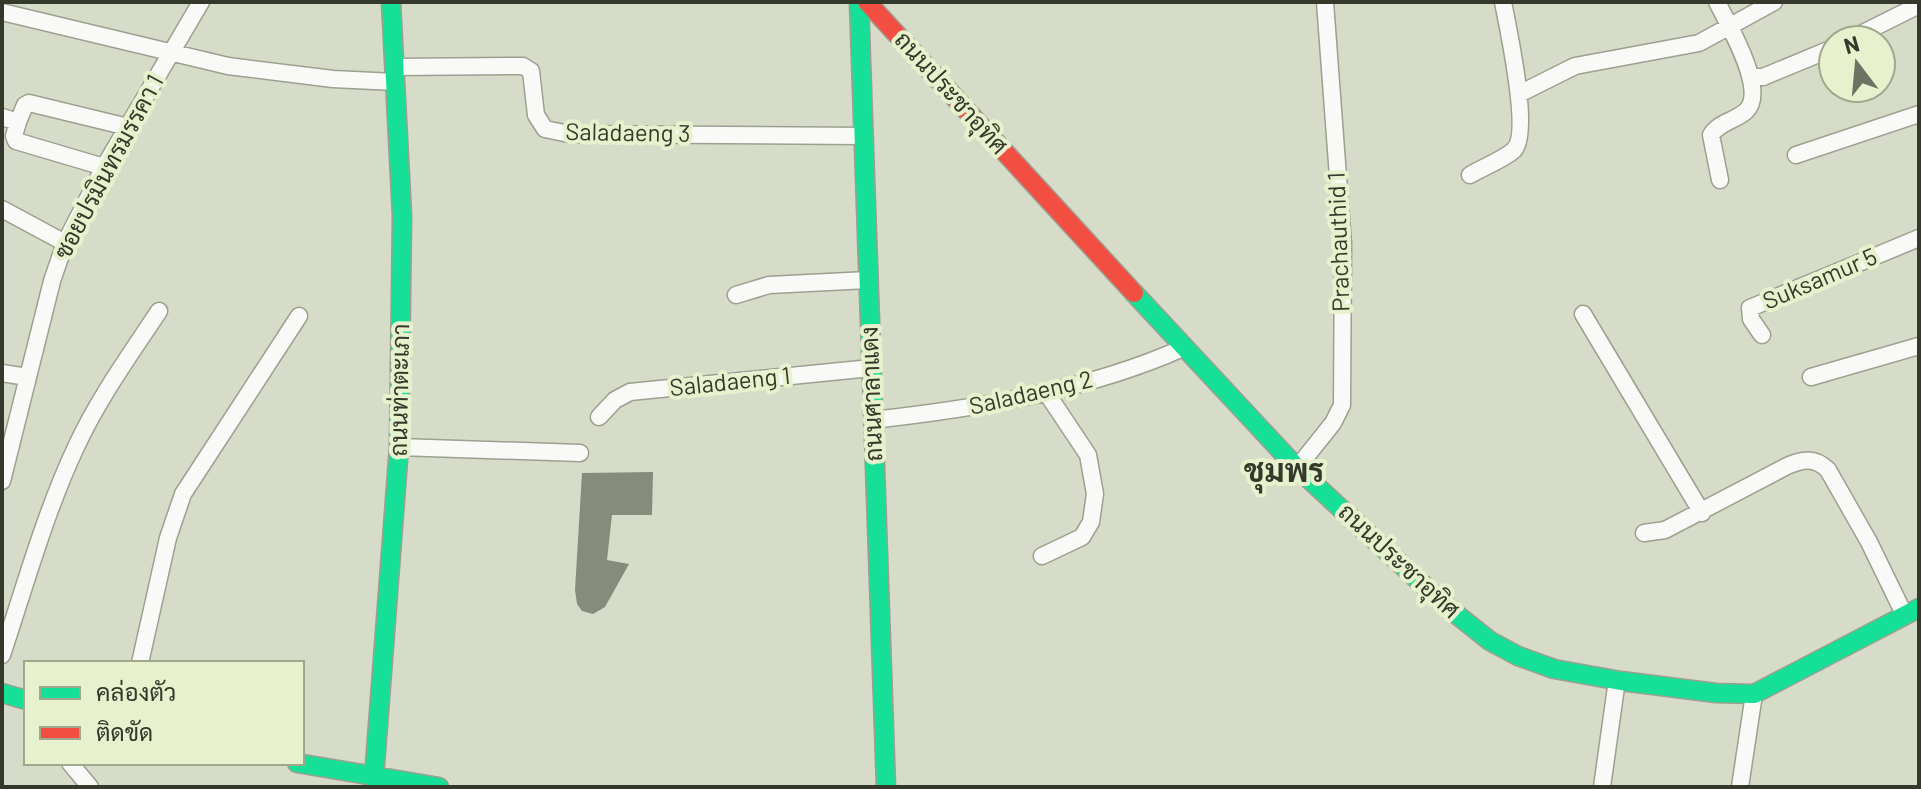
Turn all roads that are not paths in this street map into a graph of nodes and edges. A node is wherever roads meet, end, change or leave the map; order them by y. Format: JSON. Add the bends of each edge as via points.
{"nodes":[{"id":1,"x":201,"y":2,"type":"edge"},
{"id":2,"x":391,"y":2,"type":"edge"},
{"id":3,"x":859,"y":2,"type":"edge"},
{"id":4,"x":867,"y":2,"type":"edge"},
{"id":5,"x":1325,"y":2,"type":"edge"},
{"id":6,"x":1503,"y":2,"type":"edge"},
{"id":7,"x":1717,"y":2,"type":"edge"},
{"id":8,"x":1774,"y":2,"type":"edge"},
{"id":9,"x":1919,"y":5,"type":"edge"},
{"id":10,"x":2,"y":12,"type":"edge"},
{"id":11,"x":1881,"y":24,"type":"edge"},
{"id":12,"x":1730,"y":27,"type":"junction"},
{"id":13,"x":169,"y":54,"type":"junction"},
{"id":14,"x":1817,"y":55,"type":"edge"},
{"id":15,"x":394,"y":74,"type":"junction"},
{"id":16,"x":1753,"y":77,"type":"junction"},
{"id":17,"x":1519,"y":94,"type":"junction"},
{"id":18,"x":1919,"y":114,"type":"edge"},
{"id":19,"x":10,"y":119,"type":"edge"},
{"id":20,"x":128,"y":127,"type":"junction"},
{"id":21,"x":863,"y":136,"type":"junction"},
{"id":22,"x":1796,"y":155,"type":"dead end"},
{"id":23,"x":104,"y":167,"type":"junction"},
{"id":24,"x":1470,"y":175,"type":"dead end"},
{"id":25,"x":1720,"y":180,"type":"dead end"},
{"id":26,"x":2,"y":209,"type":"edge"},
{"id":27,"x":1919,"y":238,"type":"edge"},
{"id":28,"x":65,"y":243,"type":"junction"},
{"id":29,"x":868,"y":280,"type":"junction"},
{"id":30,"x":736,"y":295,"type":"dead end"},
{"id":31,"x":159,"y":311,"type":"dead end"},
{"id":32,"x":1583,"y":314,"type":"dead end"},
{"id":33,"x":299,"y":316,"type":"dead end"},
{"id":34,"x":1762,"y":335,"type":"dead end"},
{"id":35,"x":1919,"y":346,"type":"edge"},
{"id":36,"x":1183,"y":348,"type":"junction"},
{"id":37,"x":871,"y":368,"type":"junction"},
{"id":38,"x":2,"y":373,"type":"edge"},
{"id":39,"x":27,"y":377,"type":"junction"},
{"id":40,"x":1811,"y":377,"type":"dead end"},
{"id":41,"x":1046,"y":392,"type":"junction"},
{"id":42,"x":599,"y":417,"type":"dead end"},
{"id":43,"x":873,"y":420,"type":"junction"},
{"id":44,"x":399,"y":447,"type":"junction"},
{"id":45,"x":580,"y":453,"type":"dead end"},
{"id":46,"x":1297,"y":468,"type":"junction"},
{"id":47,"x":2,"y":481,"type":"edge"},
{"id":48,"x":1702,"y":513,"type":"junction"},
{"id":49,"x":1644,"y":533,"type":"dead end"},
{"id":50,"x":1042,"y":556,"type":"dead end"},
{"id":51,"x":1912,"y":612,"type":"edge"},
{"id":52,"x":2,"y":655,"type":"edge"},
{"id":53,"x":140,"y":661,"type":"edge"},
{"id":54,"x":1617,"y":680,"type":"junction"},
{"id":55,"x":2,"y":693,"type":"edge"},
{"id":56,"x":1754,"y":694,"type":"junction"},
{"id":57,"x":24,"y":699,"type":"edge"},
{"id":58,"x":304,"y":764,"type":"edge"},
{"id":59,"x":72,"y":765,"type":"edge"},
{"id":60,"x":374,"y":778,"type":"junction"},
{"id":61,"x":90,"y":787,"type":"edge"},
{"id":62,"x":439,"y":787,"type":"edge"},
{"id":63,"x":886,"y":787,"type":"edge"},
{"id":64,"x":1602,"y":787,"type":"edge"},
{"id":65,"x":1740,"y":787,"type":"edge"}],
"edges":[{"from":1,"to":13,"type":"street","name":"ซอยปรมินทรมรรคา 1"},
{"from":2,"to":15,"type":"street","name":"ถนนท่าตะเภา"},
{"from":3,"to":21,"type":"street","name":"ถนนศาลาแดง"},
{"from":4,"to":36,"type":"street","name":"ถนนประชาอุทิศ"},
{"from":5,"to":46,"type":"street","name":"Prachauthid 1","via":[[1342,229],[1342,405]]},
{"from":6,"to":17,"type":"street"},
{"from":7,"to":12,"type":"street"},
{"from":8,"to":12,"type":"street"},
{"from":9,"to":11,"type":"street"},
{"from":10,"to":13,"type":"street"},
{"from":12,"to":16,"type":"street"},
{"from":12,"to":17,"type":"street","via":[[1699,43],[1575,66]]},
{"from":13,"to":15,"type":"street","via":[[333,79]]},
{"from":13,"to":20,"type":"street","name":"ซอยปรมินทรมรรคา 1"},
{"from":14,"to":16,"type":"street"},
{"from":15,"to":21,"type":"street","name":"Saladaeng 3","via":[[523,66],[531,71],[536,115],[545,129],[569,134]]},
{"from":15,"to":44,"type":"street","name":"ถนนท่าตะเภา","via":[[402,216]]},
{"from":16,"to":25,"type":"street","via":[[1748,110],[1711,135]]},
{"from":17,"to":24,"type":"street","via":[[1520,139],[1514,150]]},
{"from":18,"to":22,"type":"street"},
{"from":19,"to":20,"type":"street","via":[[29,103]]},
{"from":19,"to":23,"type":"street","via":[[16,141]]},
{"from":20,"to":23,"type":"street","name":"ซอยปรมินทรมรรคา 1"},
{"from":21,"to":29,"type":"street","name":"ถนนศาลาแดง"},
{"from":23,"to":28,"type":"street","name":"ซอยปรมินทรมรรคา 1"},
{"from":26,"to":28,"type":"street"},
{"from":27,"to":34,"type":"street","name":"Suksamur 5","via":[[1750,308]]},
{"from":28,"to":39,"type":"street","name":"ซอยปรมินทรมรรคา 1"},
{"from":29,"to":30,"type":"street","via":[[769,285]]},
{"from":29,"to":37,"type":"street","name":"ถนนศาลาแดง"},
{"from":31,"to":52,"type":"street","via":[[76,447]]},
{"from":32,"to":48,"type":"street"},
{"from":33,"to":53,"type":"street","via":[[183,494]]},
{"from":35,"to":40,"type":"street"},
{"from":36,"to":41,"type":"street","name":"Saladaeng 2","via":[[1141,367]]},
{"from":36,"to":46,"type":"street","name":"ถนนประชาอุทิศ"},
{"from":37,"to":42,"type":"street","name":"Saladaeng 1","via":[[630,392]]},
{"from":37,"to":43,"type":"street","name":"ถนนศาลาแดง"},
{"from":38,"to":39,"type":"street"},
{"from":39,"to":47,"type":"street","name":"ซอยปรมินทรมรรคา 1"},
{"from":41,"to":43,"type":"street","name":"Saladaeng 2"},
{"from":41,"to":50,"type":"street","via":[[1088,455],[1095,494],[1091,522],[1082,537]]},
{"from":43,"to":63,"type":"street","name":"ถนนศาลาแดง"},
{"from":44,"to":45,"type":"street"},
{"from":44,"to":60,"type":"street","name":"ถนนท่าตะเภา"},
{"from":46,"to":54,"type":"street","name":"ถนนประชาอุทิศ","via":[[1490,641],[1554,669]]},
{"from":48,"to":49,"type":"street","via":[[1665,530]]},
{"from":48,"to":51,"type":"street","via":[[1800,460],[1821,463]]},
{"from":51,"to":56,"type":"street","name":"ถนนประชาอุทิศ"},
{"from":54,"to":56,"type":"street","name":"ถนนประชาอุทิศ"},
{"from":54,"to":64,"type":"street"},
{"from":55,"to":57,"type":"street"},
{"from":56,"to":65,"type":"street"},
{"from":58,"to":60,"type":"street"},
{"from":59,"to":61,"type":"street"},
{"from":60,"to":62,"type":"street"}]}
